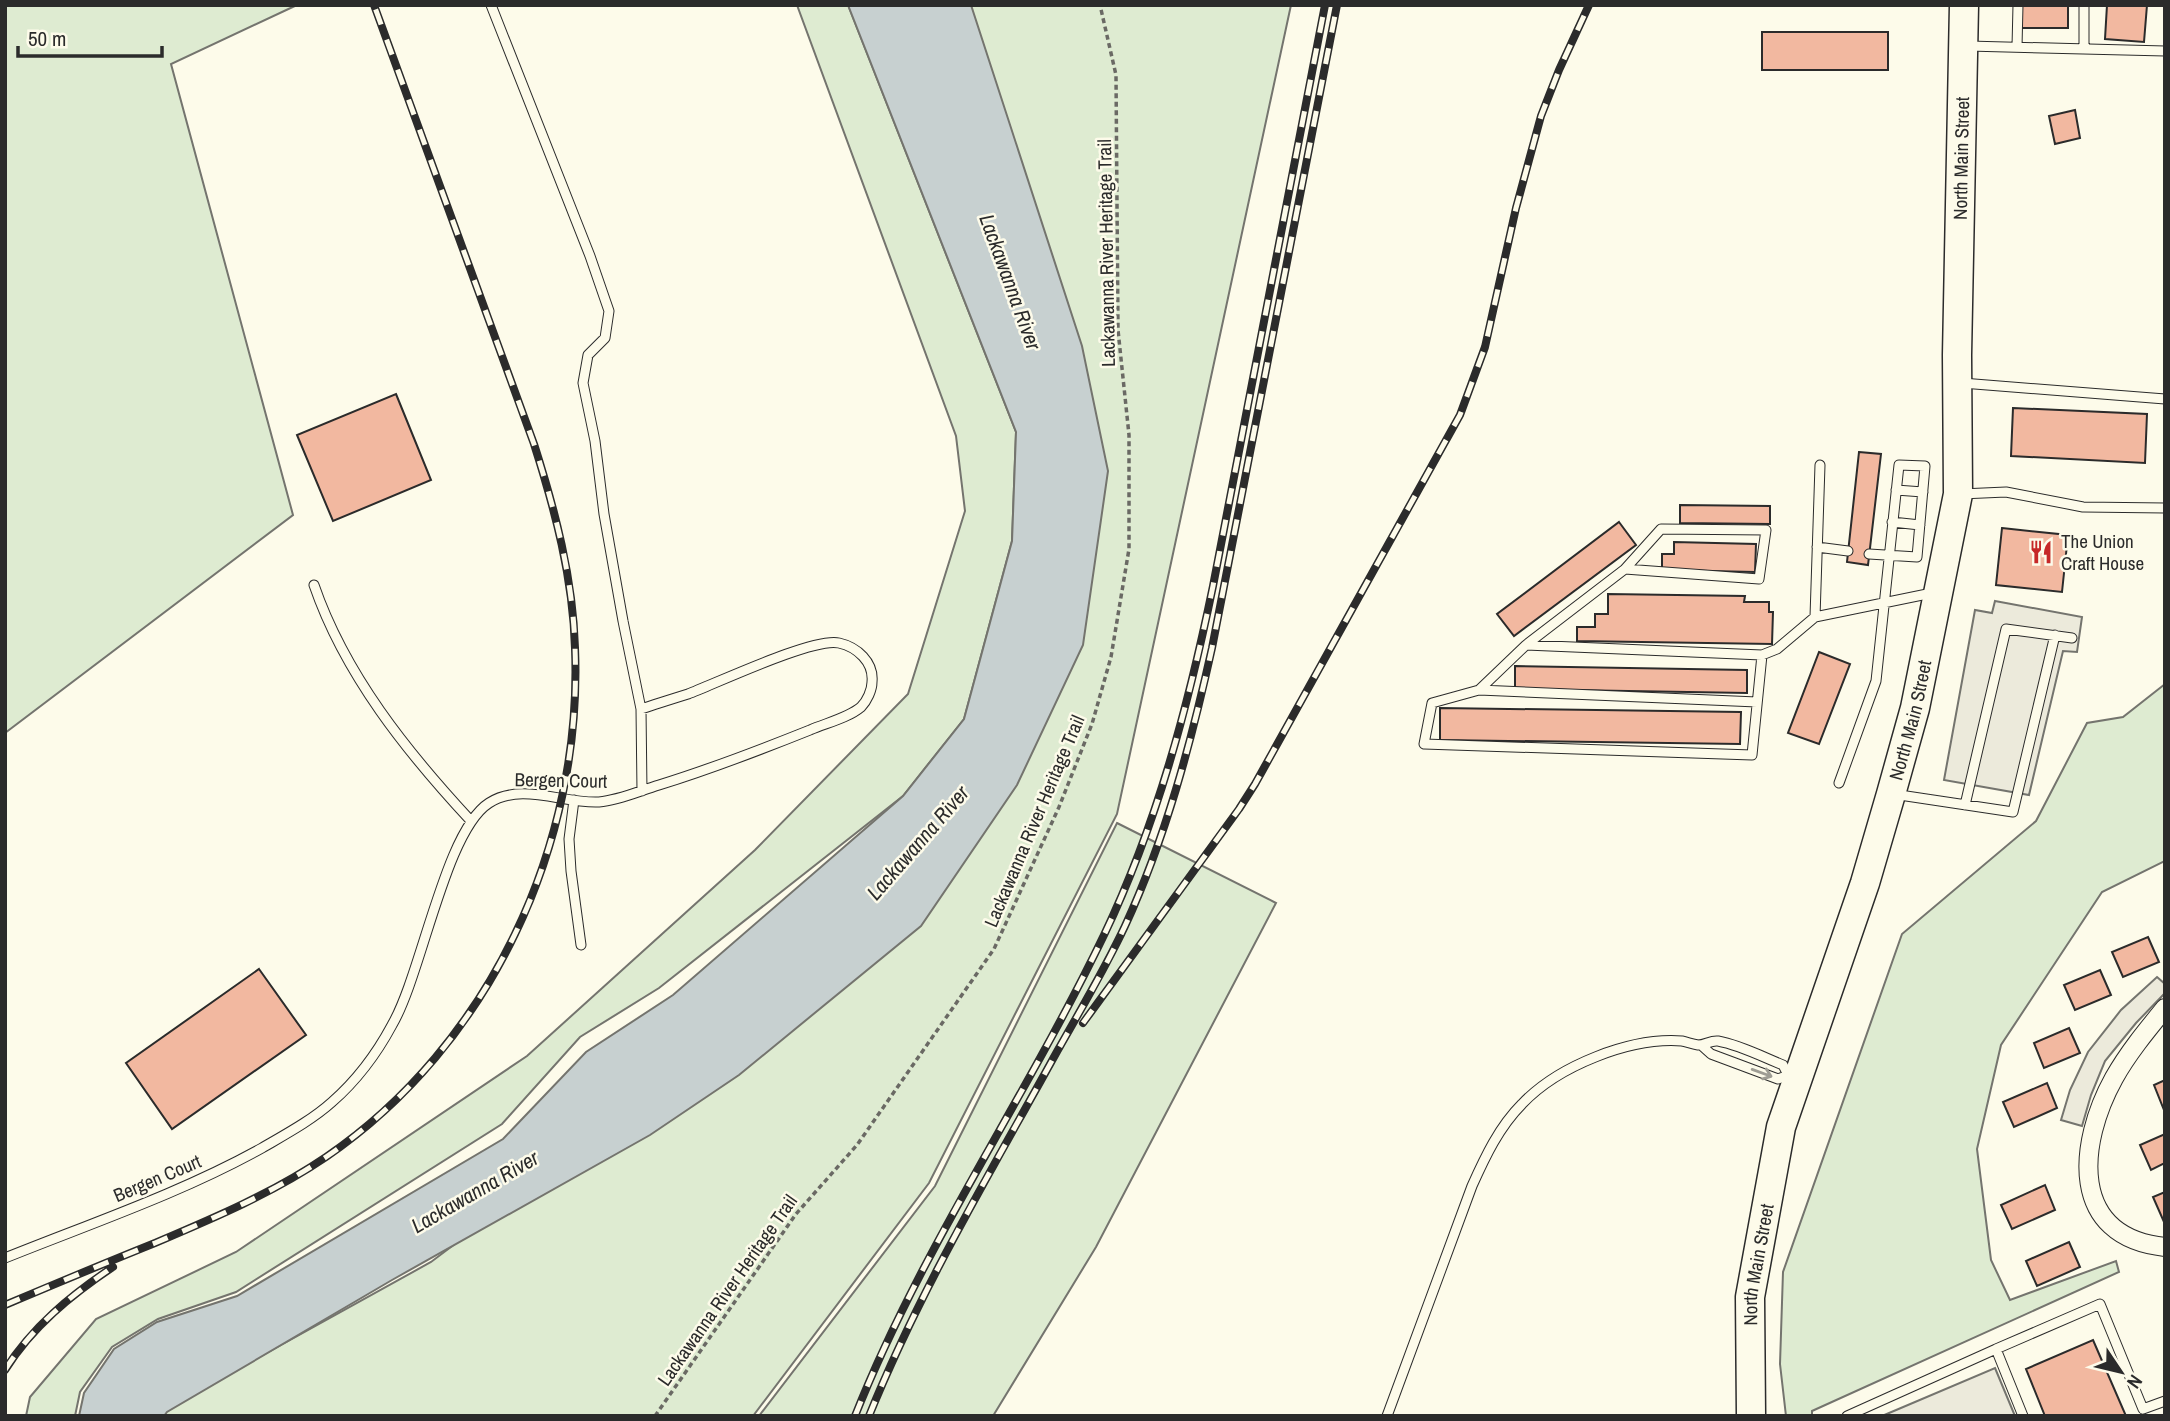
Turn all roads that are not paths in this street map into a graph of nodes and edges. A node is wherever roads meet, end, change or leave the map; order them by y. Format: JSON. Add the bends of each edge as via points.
{"nodes":[{"id":1,"x":491,"y":5,"type":"edge"},
{"id":2,"x":1964,"y":5,"type":"edge"},
{"id":3,"x":2018,"y":5,"type":"edge"},
{"id":4,"x":2084,"y":5,"type":"edge"},
{"id":5,"x":1963,"y":46,"type":"junction"},
{"id":6,"x":2017,"y":47,"type":"junction"},
{"id":7,"x":2084,"y":49,"type":"junction"},
{"id":8,"x":2165,"y":51,"type":"edge"},
{"id":9,"x":1957,"y":382,"type":"junction"},
{"id":10,"x":2165,"y":398,"type":"edge"},
{"id":11,"x":1820,"y":465,"type":"dead end"},
{"id":12,"x":1896,"y":490,"type":"junction"},
{"id":13,"x":1923,"y":492,"type":"junction"},
{"id":14,"x":1958,"y":494,"type":"junction"},
{"id":15,"x":2165,"y":508,"type":"edge"},
{"id":16,"x":1892,"y":522,"type":"junction"},
{"id":17,"x":1920,"y":525,"type":"junction"},
{"id":18,"x":1817,"y":547,"type":"junction"},
{"id":19,"x":1848,"y":551,"type":"dead end"},
{"id":20,"x":1869,"y":554,"type":"dead end"},
{"id":21,"x":1888,"y":556,"type":"junction"},
{"id":22,"x":1625,"y":569,"type":"junction"},
{"id":23,"x":314,"y":585,"type":"dead end"},
{"id":24,"x":1938,"y":592,"type":"junction"},
{"id":25,"x":1883,"y":602,"type":"junction"},
{"id":26,"x":1815,"y":617,"type":"junction"},
{"id":27,"x":2055,"y":635,"type":"junction"},
{"id":28,"x":2072,"y":638,"type":"dead end"},
{"id":29,"x":1526,"y":645,"type":"junction"},
{"id":30,"x":1762,"y":655,"type":"junction"},
{"id":31,"x":1479,"y":690,"type":"junction"},
{"id":32,"x":1757,"y":702,"type":"junction"},
{"id":33,"x":641,"y":709,"type":"junction"},
{"id":34,"x":1839,"y":783,"type":"dead end"},
{"id":35,"x":642,"y":791,"type":"junction"},
{"id":36,"x":1891,"y":794,"type":"junction"},
{"id":37,"x":574,"y":800,"type":"junction"},
{"id":38,"x":1965,"y":805,"type":"junction"},
{"id":39,"x":471,"y":821,"type":"junction"},
{"id":40,"x":581,"y":946,"type":"dead end"},
{"id":41,"x":2165,"y":1008,"type":"edge"},
{"id":42,"x":1701,"y":1045,"type":"junction"},
{"id":43,"x":1793,"y":1076,"type":"junction"},
{"id":44,"x":2165,"y":1247,"type":"edge"},
{"id":45,"x":5,"y":1258,"type":"edge"},
{"id":46,"x":1996,"y":1349,"type":"junction"},
{"id":47,"x":2165,"y":1401,"type":"edge"},
{"id":48,"x":1387,"y":1416,"type":"edge"},
{"id":49,"x":1751,"y":1416,"type":"edge"},
{"id":50,"x":1847,"y":1416,"type":"edge"},
{"id":51,"x":2023,"y":1416,"type":"edge"}],
"edges":[{"from":1,"to":33,"type":"lane","via":[[609,311],[605,338],[588,355],[583,383]]},
{"from":2,"to":5,"type":"main road","name":"North Main Street"},
{"from":3,"to":6,"type":"lane"},
{"from":4,"to":7,"type":"lane"},
{"from":5,"to":6,"type":"lane"},
{"from":5,"to":9,"type":"main road","name":"North Main Street"},
{"from":6,"to":7,"type":"lane"},
{"from":7,"to":8,"type":"lane"},
{"from":9,"to":10,"type":"lane"},
{"from":9,"to":14,"type":"main road","name":"North Main Street"},
{"from":11,"to":18,"type":"lane"},
{"from":12,"to":13,"type":"lane"},
{"from":12,"to":13,"type":"lane","via":[[1899,466],[1925,466]]},
{"from":12,"to":16,"type":"lane"},
{"from":13,"to":17,"type":"lane"},
{"from":14,"to":15,"type":"lane","via":[[2006,492],[2083,507]]},
{"from":14,"to":24,"type":"main road","name":"North Main Street"},
{"from":16,"to":17,"type":"lane"},
{"from":16,"to":21,"type":"lane"},
{"from":17,"to":21,"type":"lane","via":[[1916,557]]},
{"from":18,"to":19,"type":"lane"},
{"from":18,"to":26,"type":"lane"},
{"from":20,"to":21,"type":"lane"},
{"from":21,"to":25,"type":"lane"},
{"from":22,"to":22,"type":"lane","via":[[1661,529],[1766,530],[1759,579]]},
{"from":22,"to":29,"type":"lane"},
{"from":23,"to":39,"type":"lane","via":[[366,690],[424,770]]},
{"from":24,"to":25,"type":"lane"},
{"from":24,"to":36,"type":"main road","name":"North Main Street","via":[[1915,708]]},
{"from":25,"to":26,"type":"lane"},
{"from":25,"to":34,"type":"lane","via":[[1876,681]]},
{"from":26,"to":30,"type":"lane","via":[[1777,649]]},
{"from":27,"to":28,"type":"lane"},
{"from":27,"to":38,"type":"lane","via":[[2013,812]]},
{"from":27,"to":38,"type":"lane","via":[[2006,628]]},
{"from":29,"to":30,"type":"lane"},
{"from":29,"to":31,"type":"lane"},
{"from":30,"to":32,"type":"lane"},
{"from":31,"to":32,"type":"lane"},
{"from":31,"to":32,"type":"lane","via":[[1432,704],[1424,744],[1752,755]]},
{"from":33,"to":35,"type":"lane"},
{"from":33,"to":35,"type":"lane","name":"Bergen Court","via":[[827,642],[857,651],[872,670],[871,690],[859,708],[755,752]]},
{"from":35,"to":37,"type":"lane","name":"Bergen Court","via":[[601,802]]},
{"from":36,"to":38,"type":"lane"},
{"from":36,"to":43,"type":"main road","name":"North Main Street","via":[[1865,883]]},
{"from":37,"to":39,"type":"lane","name":"Bergen Court","via":[[513,794],[492,800]]},
{"from":37,"to":40,"type":"lane","via":[[570,871]]},
{"from":39,"to":45,"type":"lane","name":"Bergen Court","via":[[450,863],[394,1022],[362,1070],[332,1102],[279,1138],[180,1189]]},
{"from":41,"to":44,"type":"street","via":[[2113,1079],[2087,1165],[2090,1194],[2105,1221],[2121,1233]]},
{"from":42,"to":43,"type":"lane","one_way":true,"via":[[1710,1054],[1778,1079]]},
{"from":42,"to":43,"type":"lane","via":[[1716,1040],[1783,1065]]},
{"from":42,"to":48,"type":"lane","via":[[1644,1043],[1569,1068],[1542,1086],[1505,1124],[1472,1186]]},
{"from":43,"to":49,"type":"main road","name":"North Main Street","via":[[1750,1297]]},
{"from":46,"to":47,"type":"lane","via":[[2100,1304],[2143,1409]]},
{"from":46,"to":50,"type":"lane"},
{"from":46,"to":51,"type":"lane"}]}
